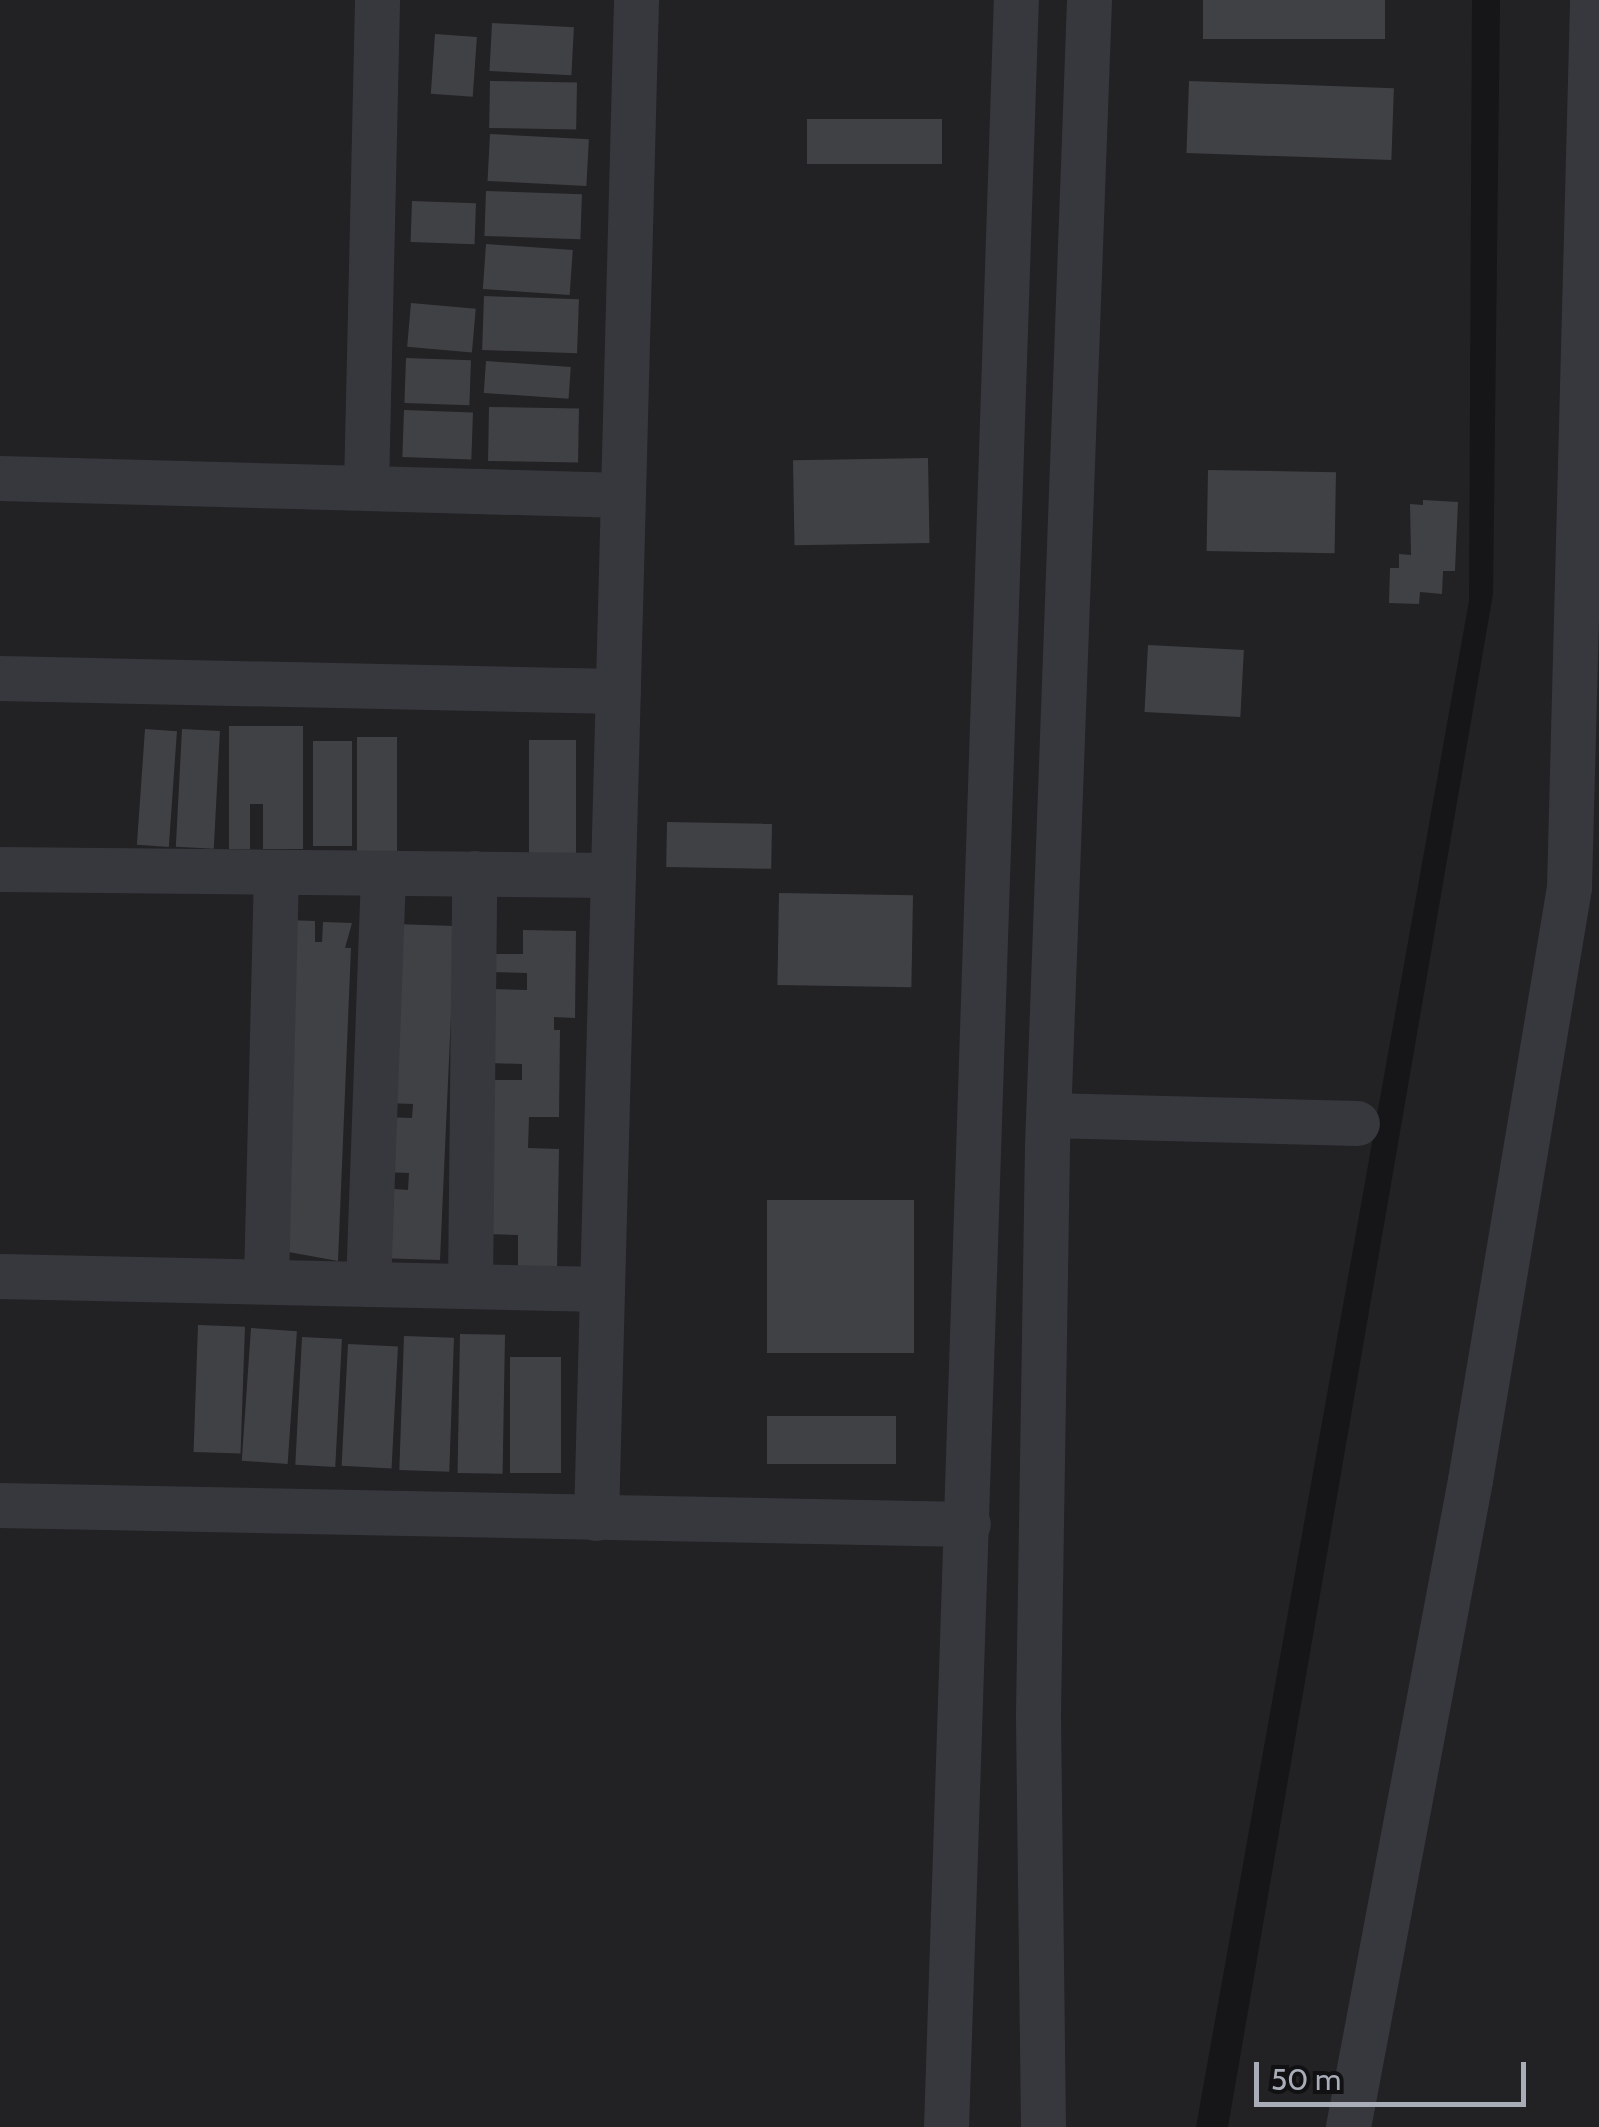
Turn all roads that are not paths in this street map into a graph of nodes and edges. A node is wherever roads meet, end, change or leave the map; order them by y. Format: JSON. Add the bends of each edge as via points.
{"nodes":[{"id":1,"x":377,"y":0,"type":"edge"},
{"id":2,"x":636,"y":0,"type":"edge"},
{"id":3,"x":1016,"y":0,"type":"edge"},
{"id":4,"x":1089,"y":0,"type":"edge"},
{"id":5,"x":1592,"y":0,"type":"edge"},
{"id":6,"x":0,"y":478,"type":"edge"},
{"id":7,"x":366,"y":488,"type":"junction"},
{"id":8,"x":623,"y":494,"type":"junction"},
{"id":9,"x":998,"y":556,"type":"junction"},
{"id":10,"x":1072,"y":561,"type":"junction"},
{"id":11,"x":0,"y":678,"type":"edge"},
{"id":12,"x":618,"y":691,"type":"junction"},
{"id":13,"x":0,"y":869,"type":"edge"},
{"id":14,"x":276,"y":872,"type":"junction"},
{"id":15,"x":383,"y":873,"type":"junction"},
{"id":16,"x":474,"y":874,"type":"junction"},
{"id":17,"x":613,"y":875,"type":"junction"},
{"id":18,"x":1048,"y":1115,"type":"junction"},
{"id":19,"x":1357,"y":1123,"type":"dead end"},
{"id":20,"x":0,"y":1276,"type":"edge"},
{"id":21,"x":266,"y":1281,"type":"junction"},
{"id":22,"x":368,"y":1284,"type":"junction"},
{"id":23,"x":470,"y":1286,"type":"junction"},
{"id":24,"x":602,"y":1288,"type":"junction"},
{"id":25,"x":0,"y":1505,"type":"edge"},
{"id":26,"x":596,"y":1518,"type":"junction"},
{"id":27,"x":968,"y":1524,"type":"junction"},
{"id":28,"x":946,"y":2127,"type":"edge"},
{"id":29,"x":1043,"y":2127,"type":"edge"},
{"id":30,"x":1348,"y":2127,"type":"edge"}],
"edges":[{"from":1,"to":7,"type":"street"},
{"from":2,"to":8,"type":"street"},
{"from":3,"to":9,"type":"street"},
{"from":4,"to":10,"type":"street"},
{"from":5,"to":30,"type":"street","via":[[1569,888],[1470,1480]]},
{"from":6,"to":7,"type":"street"},
{"from":7,"to":8,"type":"street"},
{"from":8,"to":12,"type":"street"},
{"from":9,"to":10,"type":"street"},
{"from":9,"to":27,"type":"street"},
{"from":10,"to":18,"type":"street"},
{"from":11,"to":12,"type":"street"},
{"from":12,"to":17,"type":"street"},
{"from":13,"to":14,"type":"street"},
{"from":14,"to":15,"type":"street"},
{"from":14,"to":21,"type":"street"},
{"from":15,"to":16,"type":"street"},
{"from":15,"to":22,"type":"street"},
{"from":16,"to":17,"type":"street"},
{"from":16,"to":23,"type":"street"},
{"from":17,"to":24,"type":"street"},
{"from":18,"to":19,"type":"street"},
{"from":18,"to":29,"type":"street","via":[[1038,1713]]},
{"from":20,"to":21,"type":"street"},
{"from":21,"to":22,"type":"street"},
{"from":22,"to":23,"type":"street"},
{"from":23,"to":24,"type":"street"},
{"from":24,"to":26,"type":"street"},
{"from":25,"to":26,"type":"street"},
{"from":26,"to":27,"type":"street"},
{"from":27,"to":28,"type":"street"}]}
